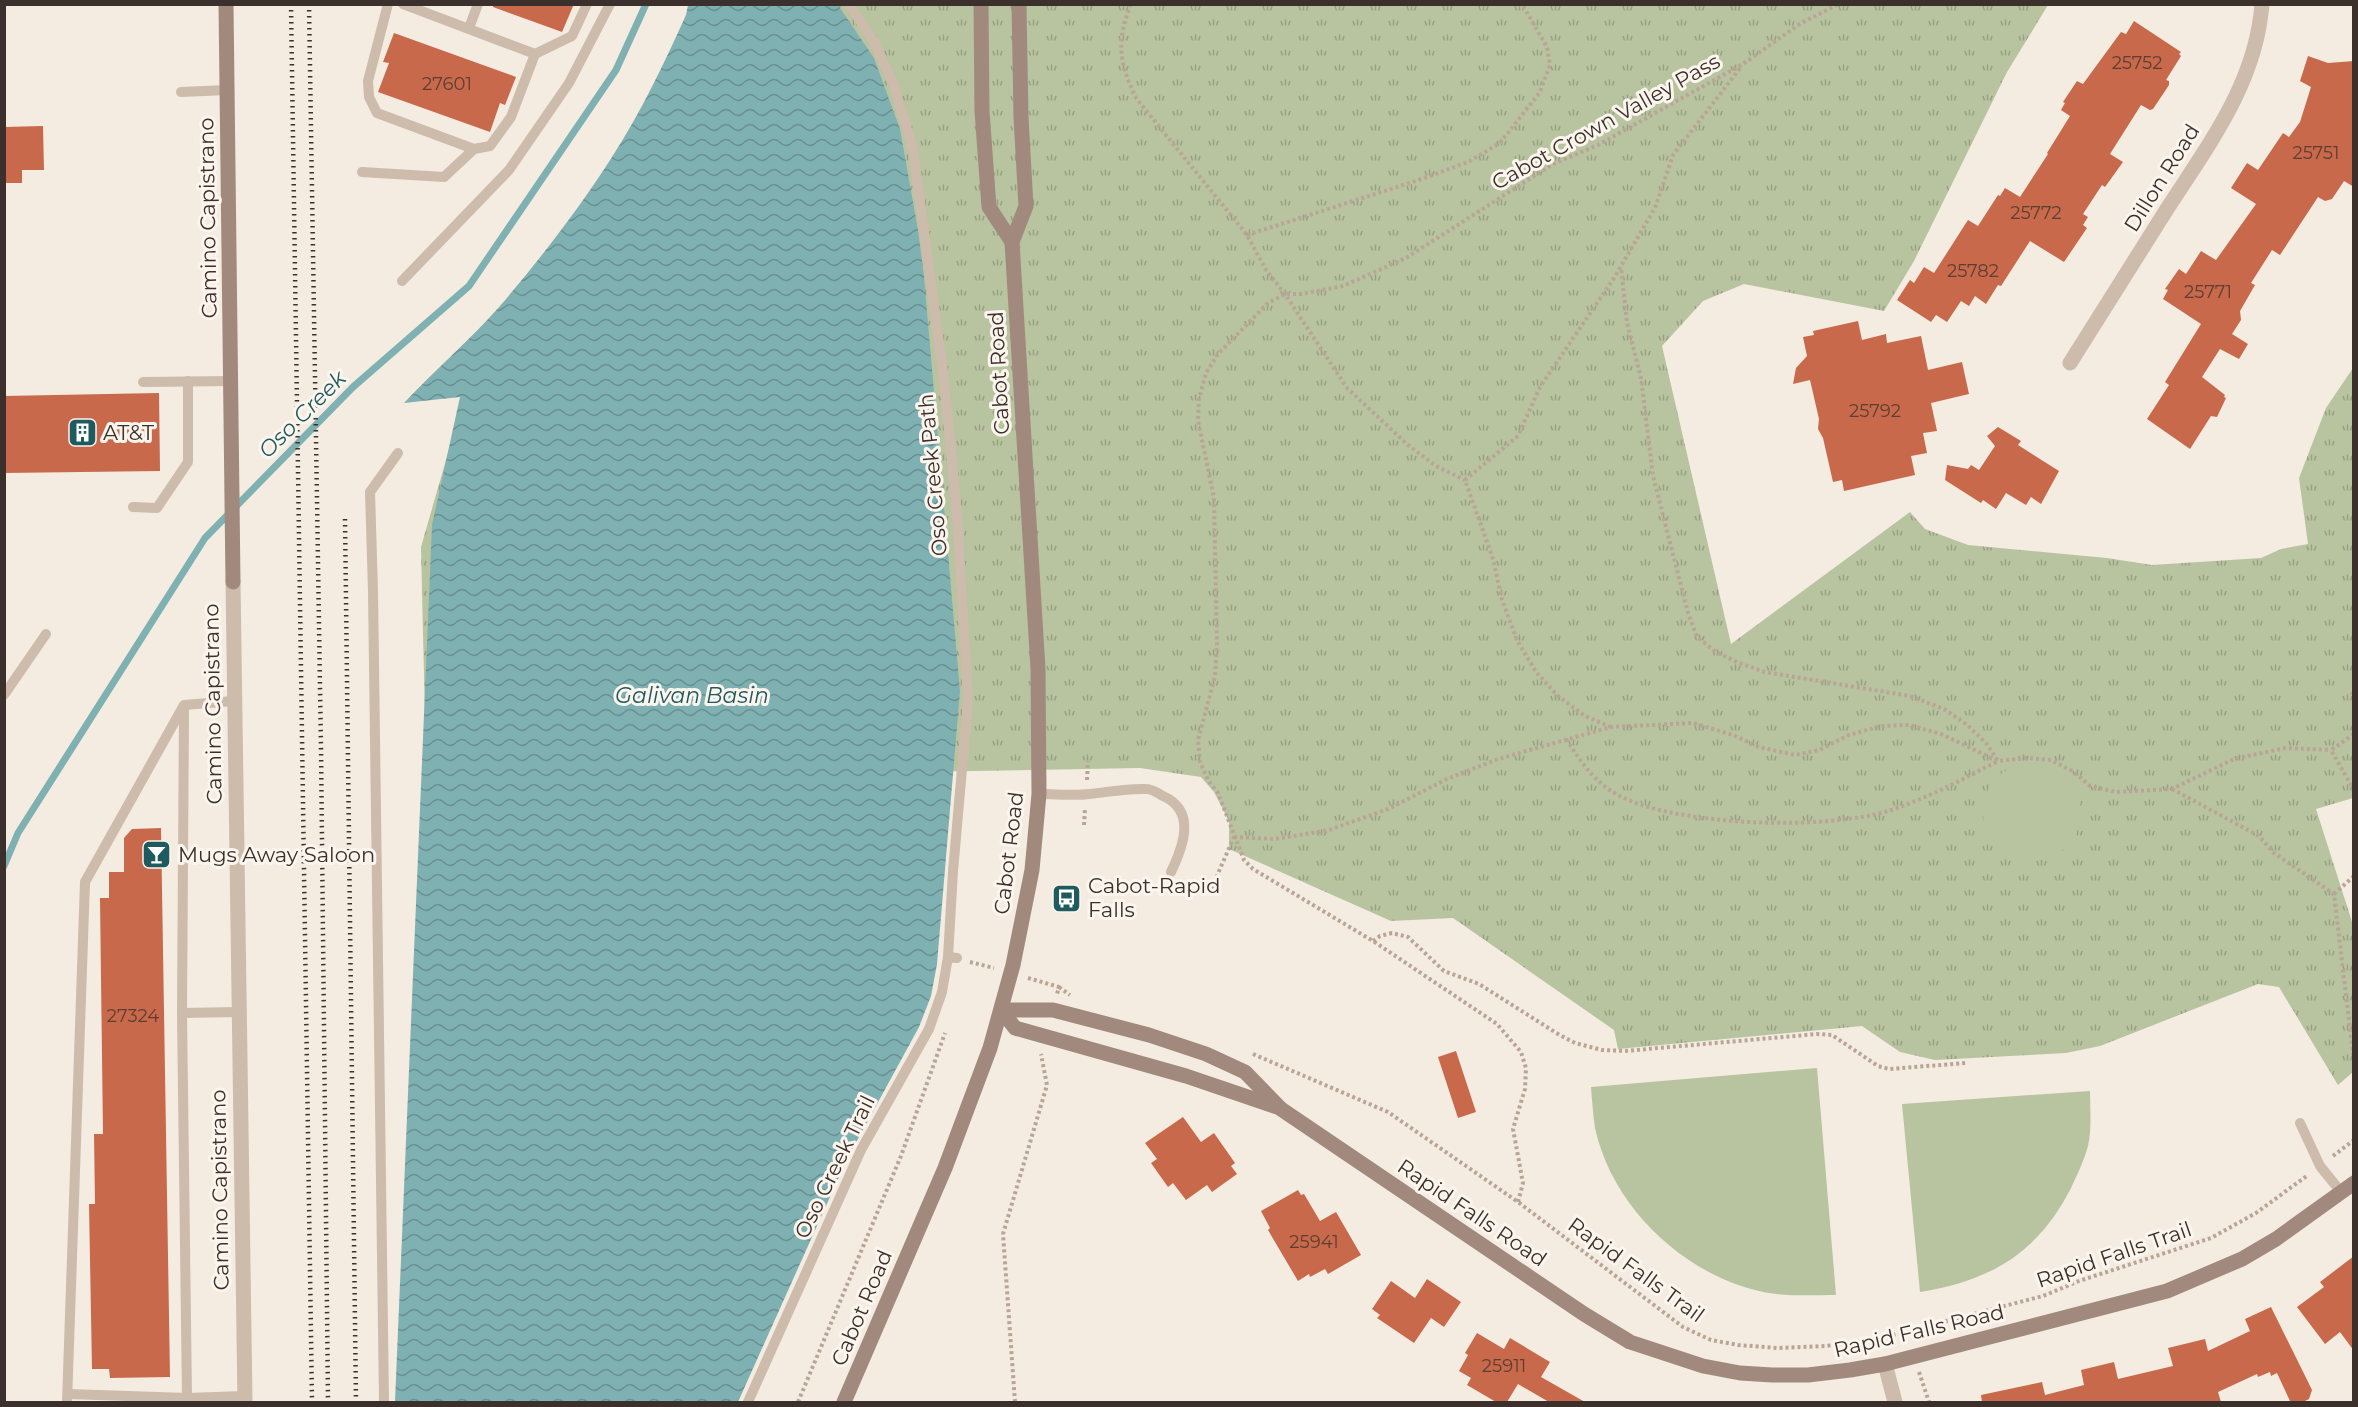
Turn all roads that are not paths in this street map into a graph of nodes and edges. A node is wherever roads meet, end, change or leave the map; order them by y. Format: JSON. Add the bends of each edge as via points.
{"nodes":[{"id":1,"x":226,"y":4,"type":"edge"},
{"id":2,"x":388,"y":4,"type":"edge"},
{"id":3,"x":402,"y":4,"type":"edge"},
{"id":4,"x":478,"y":4,"type":"edge"},
{"id":5,"x":587,"y":4,"type":"edge"},
{"id":6,"x":610,"y":4,"type":"edge"},
{"id":7,"x":849,"y":4,"type":"edge"},
{"id":8,"x":981,"y":4,"type":"edge"},
{"id":9,"x":1018,"y":4,"type":"edge"},
{"id":10,"x":2262,"y":4,"type":"edge"},
{"id":11,"x":469,"y":28,"type":"junction"},
{"id":12,"x":535,"y":54,"type":"junction"},
{"id":13,"x":227,"y":90,"type":"junction"},
{"id":14,"x":181,"y":92,"type":"dead end"},
{"id":15,"x":474,"y":149,"type":"junction"},
{"id":16,"x":362,"y":172,"type":"dead end"},
{"id":17,"x":1012,"y":242,"type":"junction"},
{"id":18,"x":402,"y":281,"type":"dead end"},
{"id":19,"x":2070,"y":363,"type":"dead end"},
{"id":20,"x":188,"y":381,"type":"junction"},
{"id":21,"x":231,"y":381,"type":"junction"},
{"id":22,"x":143,"y":382,"type":"dead end"},
{"id":23,"x":398,"y":453,"type":"dead end"},
{"id":24,"x":133,"y":507,"type":"dead end"},
{"id":25,"x":46,"y":634,"type":"dead end"},
{"id":26,"x":4,"y":695,"type":"edge"},
{"id":27,"x":234,"y":701,"type":"junction"},
{"id":28,"x":184,"y":705,"type":"junction"},
{"id":29,"x":1039,"y":794,"type":"junction"},
{"id":30,"x":1171,"y":872,"type":"dead end"},
{"id":31,"x":953,"y":958,"type":"joint"},
{"id":32,"x":1001,"y":1010,"type":"junction"},
{"id":33,"x":239,"y":1012,"type":"junction"},
{"id":34,"x":182,"y":1013,"type":"junction"},
{"id":35,"x":1281,"y":1109,"type":"junction"},
{"id":36,"x":2300,"y":1124,"type":"dead end"},
{"id":37,"x":2354,"y":1183,"type":"edge"},
{"id":38,"x":2341,"y":1192,"type":"junction"},
{"id":39,"x":1885,"y":1364,"type":"junction"},
{"id":40,"x":67,"y":1398,"type":"edge"},
{"id":41,"x":244,"y":1399,"type":"edge"},
{"id":42,"x":187,"y":1400,"type":"edge"},
{"id":43,"x":384,"y":1402,"type":"edge"},
{"id":44,"x":748,"y":1402,"type":"edge"},
{"id":45,"x":844,"y":1402,"type":"edge"},
{"id":46,"x":1895,"y":1402,"type":"edge"}],
"edges":[{"from":1,"to":13,"type":"street","name":"Camino Capistrano"},
{"from":2,"to":15,"type":"lane","via":[[368,81],[369,97],[377,113]]},
{"from":3,"to":11,"type":"lane"},
{"from":4,"to":11,"type":"lane"},
{"from":5,"to":12,"type":"lane","via":[[572,36]]},
{"from":6,"to":18,"type":"lane","via":[[570,83],[509,170]]},
{"from":7,"to":31,"type":"lane","name":"Oso Creek Path","via":[[874,42],[893,83],[913,149],[944,380],[968,701],[953,871]]},
{"from":8,"to":17,"type":"street","name":"Cabot Road","via":[[982,111],[989,207]]},
{"from":9,"to":17,"type":"street","name":"Cabot Road","via":[[1026,206]]},
{"from":10,"to":19,"type":"street","name":"Dillon Road","via":[[2260,31],[2246,78],[2228,113]]},
{"from":11,"to":12,"type":"lane"},
{"from":12,"to":15,"type":"lane","via":[[511,117],[490,146]]},
{"from":13,"to":14,"type":"lane"},
{"from":13,"to":21,"type":"street","name":"Camino Capistrano"},
{"from":15,"to":16,"type":"lane","via":[[444,177]]},
{"from":17,"to":29,"type":"street","name":"Cabot Road","via":[[1038,659]]},
{"from":20,"to":21,"type":"lane"},
{"from":20,"to":22,"type":"lane"},
{"from":20,"to":24,"type":"lane","via":[[188,462],[157,508]]},
{"from":21,"to":27,"type":"street","name":"Camino Capistrano"},
{"from":23,"to":43,"type":"lane","via":[[370,492]]},
{"from":25,"to":26,"type":"lane"},
{"from":27,"to":28,"type":"lane"},
{"from":27,"to":33,"type":"street","name":"Camino Capistrano"},
{"from":28,"to":34,"type":"lane"},
{"from":28,"to":40,"type":"lane","via":[[85,882]]},
{"from":29,"to":30,"type":"lane","via":[[1149,789],[1168,798],[1178,806],[1184,819],[1185,836]]},
{"from":29,"to":32,"type":"street","name":"Cabot Road","via":[[1032,870]]},
{"from":31,"to":44,"type":"lane","name":"Oso Creek Trail","via":[[929,1029],[861,1150]]},
{"from":32,"to":35,"type":"street","name":"Rapid Falls Road","via":[[1015,1028],[1186,1076]]},
{"from":32,"to":35,"type":"street","name":"Rapid Falls Road","via":[[1053,1010],[1206,1054],[1245,1072]]},
{"from":32,"to":45,"type":"street","name":"Cabot Road","via":[[945,1168]]},
{"from":33,"to":34,"type":"lane"},
{"from":33,"to":41,"type":"street","name":"Camino Capistrano"},
{"from":34,"to":42,"type":"lane"},
{"from":35,"to":39,"type":"street","name":"Rapid Falls Road","via":[[1630,1342],[1703,1366],[1740,1373],[1808,1375]]},
{"from":36,"to":38,"type":"lane","via":[[2320,1166]]},
{"from":37,"to":38,"type":"street","name":"Rapid Falls Road"},
{"from":38,"to":39,"type":"street","name":"Rapid Falls Road","via":[[2242,1259],[2177,1288]]},
{"from":39,"to":46,"type":"street"},
{"from":40,"to":42,"type":"lane"},
{"from":41,"to":42,"type":"lane"}]}
